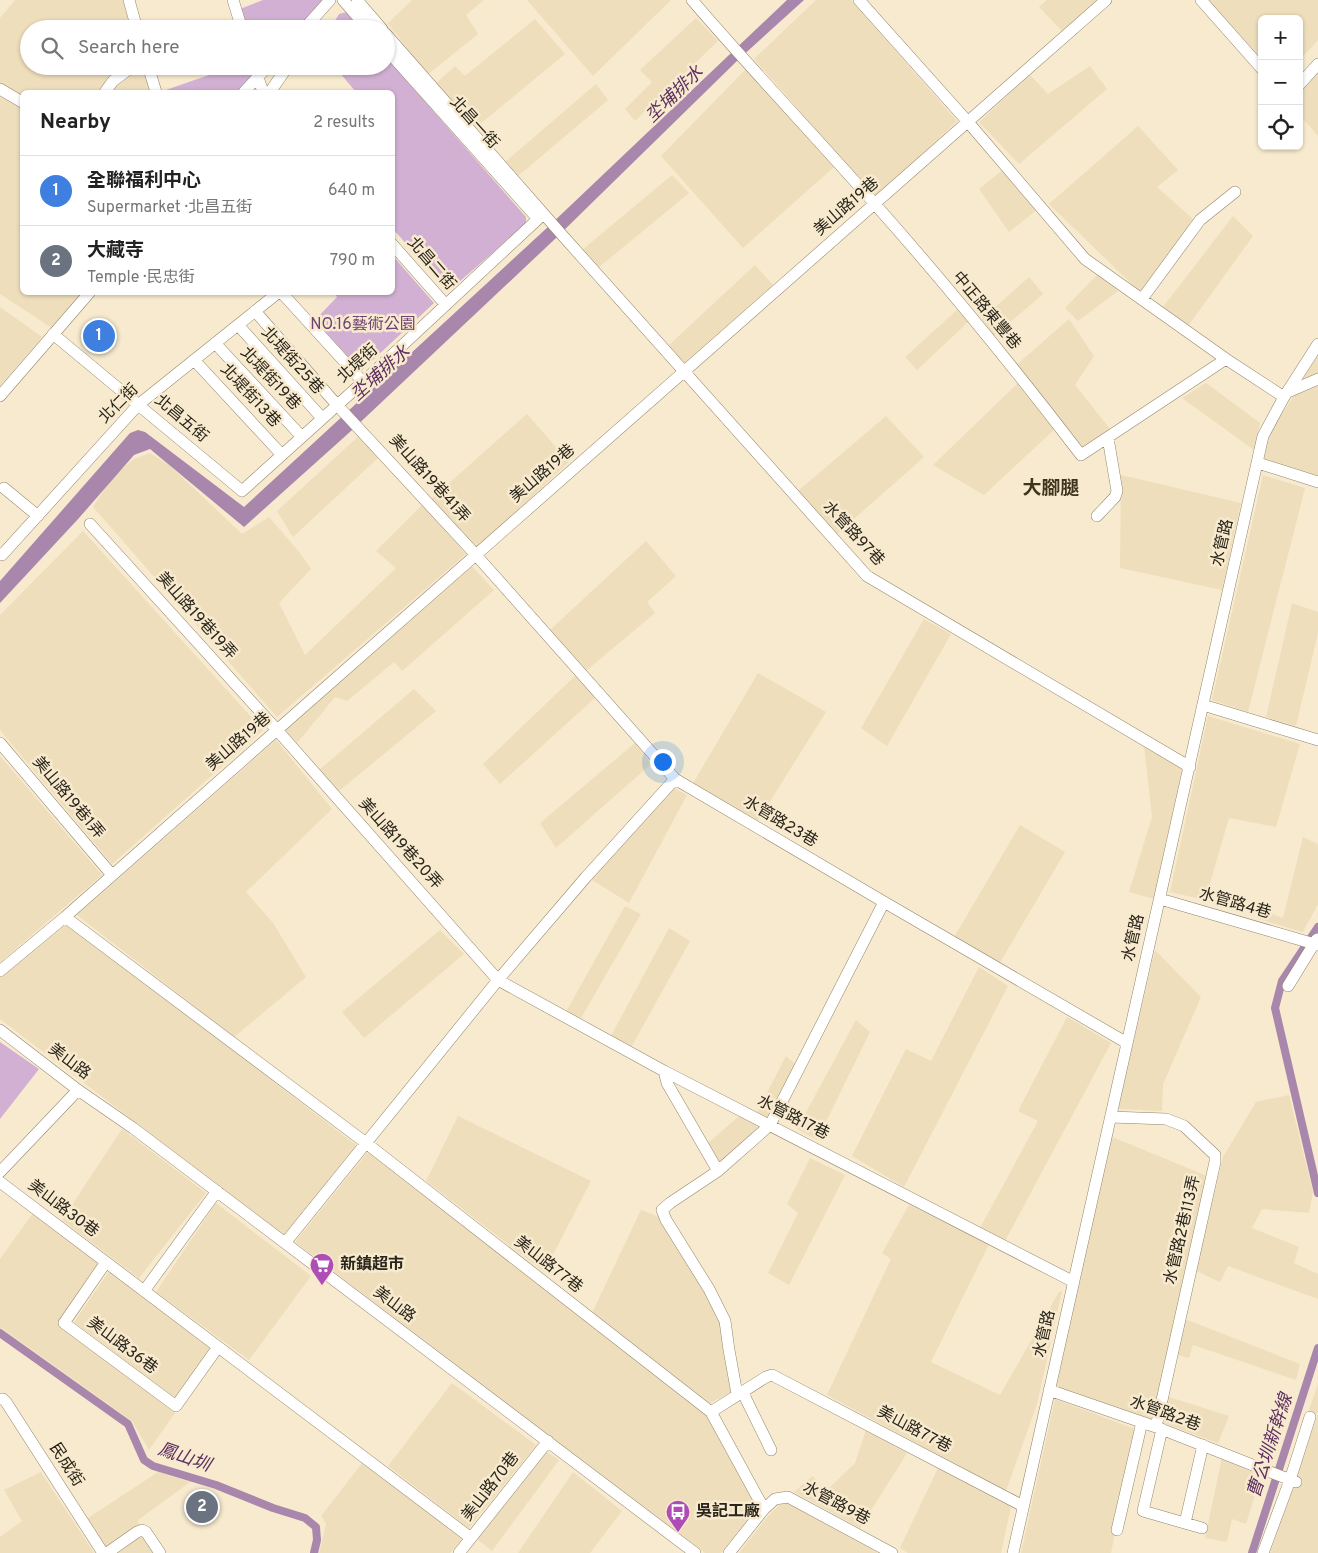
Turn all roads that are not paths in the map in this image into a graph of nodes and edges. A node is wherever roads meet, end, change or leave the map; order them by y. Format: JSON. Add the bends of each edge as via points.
{"nodes":[{"id":1,"x":129,"y":0,"type":"edge"},
{"id":2,"x":233,"y":0,"type":"edge"},
{"id":3,"x":331,"y":0,"type":"edge"},
{"id":4,"x":343,"y":0,"type":"edge"},
{"id":5,"x":357,"y":0,"type":"edge"},
{"id":6,"x":692,"y":0,"type":"edge"},
{"id":7,"x":859,"y":0,"type":"edge"},
{"id":8,"x":1106,"y":0,"type":"edge"},
{"id":9,"x":1201,"y":0,"type":"edge"},
{"id":10,"x":135,"y":20,"type":"edge"},
{"id":11,"x":239,"y":20,"type":"edge"},
{"id":12,"x":312,"y":20,"type":"edge"},
{"id":13,"x":319,"y":20,"type":"edge"},
{"id":14,"x":360,"y":20,"type":"edge"},
{"id":15,"x":374,"y":20,"type":"edge"},
{"id":16,"x":395,"y":45,"type":"edge"},
{"id":17,"x":395,"y":59,"type":"edge"},
{"id":18,"x":1258,"y":64,"type":"edge"},
{"id":19,"x":1318,"y":64,"type":"edge"},
{"id":20,"x":121,"y":75,"type":"edge"},
{"id":21,"x":151,"y":75,"type":"edge"},
{"id":22,"x":254,"y":75,"type":"edge"},
{"id":23,"x":257,"y":75,"type":"edge"},
{"id":24,"x":282,"y":75,"type":"edge"},
{"id":25,"x":1303,"y":81,"type":"edge"},
{"id":26,"x":0,"y":89,"type":"edge"},
{"id":27,"x":106,"y":90,"type":"edge"},
{"id":28,"x":155,"y":90,"type":"edge"},
{"id":29,"x":245,"y":90,"type":"edge"},
{"id":30,"x":262,"y":90,"type":"edge"},
{"id":31,"x":271,"y":90,"type":"edge"},
{"id":32,"x":20,"y":101,"type":"edge"},
{"id":33,"x":968,"y":122,"type":"junction"},
{"id":34,"x":1235,"y":192,"type":"dead end"},
{"id":35,"x":875,"y":204,"type":"junction"},
{"id":36,"x":541,"y":217,"type":"junction"},
{"id":37,"x":395,"y":247,"type":"edge"},
{"id":38,"x":87,"y":295,"type":"edge"},
{"id":39,"x":276,"y":295,"type":"edge"},
{"id":40,"x":283,"y":295,"type":"edge"},
{"id":41,"x":1142,"y":299,"type":"junction"},
{"id":42,"x":446,"y":305,"type":"junction"},
{"id":43,"x":254,"y":311,"type":"junction"},
{"id":44,"x":238,"y":325,"type":"junction"},
{"id":45,"x":53,"y":334,"type":"junction"},
{"id":46,"x":215,"y":343,"type":"junction"},
{"id":47,"x":1318,"y":344,"type":"edge"},
{"id":48,"x":1226,"y":359,"type":"junction"},
{"id":49,"x":194,"y":360,"type":"junction"},
{"id":50,"x":685,"y":371,"type":"junction"},
{"id":51,"x":1318,"y":379,"type":"edge"},
{"id":52,"x":363,"y":382,"type":"junction"},
{"id":53,"x":1286,"y":394,"type":"junction"},
{"id":54,"x":0,"y":396,"type":"edge"},
{"id":55,"x":138,"y":404,"type":"junction"},
{"id":56,"x":340,"y":407,"type":"junction"},
{"id":57,"x":322,"y":418,"type":"junction"},
{"id":58,"x":302,"y":437,"type":"junction"},
{"id":59,"x":1108,"y":438,"type":"junction"},
{"id":60,"x":282,"y":455,"type":"junction"},
{"id":61,"x":1258,"y":463,"type":"junction"},
{"id":62,"x":1318,"y":482,"type":"edge"},
{"id":63,"x":4,"y":488,"type":"dead end"},
{"id":64,"x":242,"y":491,"type":"joint"},
{"id":65,"x":38,"y":516,"type":"junction"},
{"id":66,"x":1097,"y":516,"type":"dead end"},
{"id":67,"x":90,"y":524,"type":"dead end"},
{"id":68,"x":0,"y":554,"type":"edge"},
{"id":69,"x":476,"y":555,"type":"junction"},
{"id":70,"x":1203,"y":705,"type":"junction"},
{"id":71,"x":277,"y":730,"type":"junction"},
{"id":72,"x":1318,"y":740,"type":"edge"},
{"id":73,"x":0,"y":743,"type":"edge"},
{"id":74,"x":1190,"y":767,"type":"junction"},
{"id":75,"x":675,"y":778,"type":"junction"},
{"id":76,"x":112,"y":875,"type":"junction"},
{"id":77,"x":1160,"y":899,"type":"junction"},
{"id":78,"x":884,"y":902,"type":"junction"},
{"id":79,"x":65,"y":917,"type":"junction"},
{"id":80,"x":1313,"y":942,"type":"edge"},
{"id":81,"x":0,"y":971,"type":"edge"},
{"id":82,"x":498,"y":980,"type":"junction"},
{"id":83,"x":1288,"y":986,"type":"dead end"},
{"id":84,"x":0,"y":1030,"type":"edge"},
{"id":85,"x":1128,"y":1043,"type":"junction"},
{"id":86,"x":664,"y":1071,"type":"junction"},
{"id":87,"x":78,"y":1090,"type":"junction"},
{"id":88,"x":1111,"y":1117,"type":"junction"},
{"id":89,"x":770,"y":1125,"type":"junction"},
{"id":90,"x":366,"y":1143,"type":"junction"},
{"id":91,"x":718,"y":1171,"type":"junction"},
{"id":92,"x":0,"y":1172,"type":"edge"},
{"id":93,"x":0,"y":1182,"type":"edge"},
{"id":94,"x":217,"y":1191,"type":"junction"},
{"id":95,"x":285,"y":1242,"type":"junction"},
{"id":96,"x":106,"y":1262,"type":"junction"},
{"id":97,"x":1074,"y":1282,"type":"junction"},
{"id":98,"x":144,"y":1291,"type":"junction"},
{"id":99,"x":218,"y":1347,"type":"junction"},
{"id":100,"x":1049,"y":1390,"type":"junction"},
{"id":101,"x":740,"y":1393,"type":"junction"},
{"id":102,"x":0,"y":1399,"type":"edge"},
{"id":103,"x":711,"y":1412,"type":"junction"},
{"id":104,"x":1310,"y":1417,"type":"dead end"},
{"id":105,"x":1142,"y":1422,"type":"junction"},
{"id":106,"x":1159,"y":1428,"type":"junction"},
{"id":107,"x":548,"y":1441,"type":"junction"},
{"id":108,"x":1203,"y":1445,"type":"junction"},
{"id":109,"x":771,"y":1450,"type":"dead end"},
{"id":110,"x":1290,"y":1480,"type":"junction"},
{"id":111,"x":1023,"y":1506,"type":"junction"},
{"id":112,"x":764,"y":1509,"type":"junction"},
{"id":113,"x":1185,"y":1523,"type":"junction"},
{"id":114,"x":1202,"y":1528,"type":"dead end"},
{"id":115,"x":1117,"y":1530,"type":"dead end"},
{"id":116,"x":471,"y":1538,"type":"junction"},
{"id":117,"x":105,"y":1553,"type":"edge"},
{"id":118,"x":160,"y":1553,"type":"edge"},
{"id":119,"x":459,"y":1553,"type":"edge"},
{"id":120,"x":695,"y":1553,"type":"edge"},
{"id":121,"x":729,"y":1553,"type":"edge"},
{"id":122,"x":892,"y":1553,"type":"edge"},
{"id":123,"x":1013,"y":1553,"type":"edge"},
{"id":124,"x":1263,"y":1553,"type":"edge"}],
"edges":[{"from":1,"to":10,"type":"street"},
{"from":2,"to":11,"type":"street"},
{"from":3,"to":12,"type":"street"},
{"from":3,"to":13,"type":"street"},
{"from":4,"to":14,"type":"street"},
{"from":5,"to":15,"type":"street"},
{"from":6,"to":35,"type":"street","name":"中正路東豐巷"},
{"from":7,"to":33,"type":"street"},
{"from":8,"to":33,"type":"street","name":"美山路19巷"},
{"from":9,"to":18,"type":"street"},
{"from":16,"to":36,"type":"street"},
{"from":17,"to":36,"type":"street","name":"北昌一街"},
{"from":19,"to":25,"type":"street"},
{"from":20,"to":27,"type":"street"},
{"from":21,"to":28,"type":"street"},
{"from":22,"to":29,"type":"street"},
{"from":23,"to":30,"type":"street"},
{"from":24,"to":31,"type":"street"},
{"from":26,"to":32,"type":"street"},
{"from":33,"to":35,"type":"street","name":"美山路19巷"},
{"from":33,"to":41,"type":"street","via":[[1085,259]]},
{"from":34,"to":41,"type":"street","via":[[1200,220]]},
{"from":35,"to":50,"type":"street","name":"美山路19巷"},
{"from":35,"to":59,"type":"street","name":"中正路東豐巷","via":[[1081,455]]},
{"from":36,"to":42,"type":"street","name":"北堤街"},
{"from":36,"to":50,"type":"street","name":"水管路97巷","via":[[563,236]]},
{"from":37,"to":42,"type":"street","name":"北昌二街"},
{"from":38,"to":45,"type":"street"},
{"from":39,"to":43,"type":"street","name":"北仁街"},
{"from":40,"to":52,"type":"street"},
{"from":41,"to":48,"type":"street"},
{"from":42,"to":52,"type":"street","name":"北堤街"},
{"from":43,"to":44,"type":"street","name":"北仁街"},
{"from":43,"to":56,"type":"street","name":"美山路19巷41弄"},
{"from":44,"to":46,"type":"street","name":"北仁街"},
{"from":44,"to":57,"type":"street","name":"北堤街25巷"},
{"from":45,"to":54,"type":"street"},
{"from":45,"to":55,"type":"street","name":"北昌五街"},
{"from":46,"to":49,"type":"street","name":"北仁街"},
{"from":46,"to":58,"type":"street","name":"北堤街19巷"},
{"from":47,"to":53,"type":"street","name":"水管路"},
{"from":48,"to":53,"type":"street"},
{"from":48,"to":59,"type":"street","name":"中正路東豐巷"},
{"from":49,"to":55,"type":"street","name":"北仁街"},
{"from":49,"to":60,"type":"street","name":"北堤街13巷"},
{"from":50,"to":69,"type":"street","name":"美山路19巷"},
{"from":50,"to":74,"type":"street","name":"水管路97巷","via":[[867,576]]},
{"from":51,"to":53,"type":"street"},
{"from":52,"to":56,"type":"street","name":"北堤街"},
{"from":53,"to":61,"type":"street","name":"水管路","via":[[1263,436]]},
{"from":55,"to":64,"type":"street","name":"北昌五街"},
{"from":55,"to":65,"type":"street","name":"北仁街"},
{"from":56,"to":57,"type":"street","name":"北堤街"},
{"from":56,"to":69,"type":"street","name":"美山路19巷41弄"},
{"from":57,"to":58,"type":"street","name":"北堤街"},
{"from":58,"to":60,"type":"street","name":"北堤街"},
{"from":59,"to":66,"type":"street","via":[[1117,492]]},
{"from":60,"to":64,"type":"street","name":"北堤街"},
{"from":61,"to":62,"type":"street"},
{"from":61,"to":70,"type":"street","name":"水管路"},
{"from":63,"to":65,"type":"street"},
{"from":65,"to":68,"type":"street","name":"北仁街"},
{"from":67,"to":71,"type":"street","name":"美山路19巷19弄"},
{"from":69,"to":71,"type":"street","name":"美山路19巷"},
{"from":69,"to":75,"type":"street","name":"水管路23巷"},
{"from":70,"to":72,"type":"street"},
{"from":70,"to":74,"type":"street","name":"水管路"},
{"from":71,"to":76,"type":"street","name":"美山路19巷"},
{"from":71,"to":82,"type":"street","name":"美山路19巷20弄"},
{"from":73,"to":76,"type":"street","name":"美山路19巷1弄"},
{"from":74,"to":77,"type":"street","name":"水管路"},
{"from":75,"to":78,"type":"street","name":"水管路23巷"},
{"from":75,"to":82,"type":"street"},
{"from":76,"to":79,"type":"street","name":"美山路19巷"},
{"from":77,"to":80,"type":"street","name":"水管路4巷"},
{"from":77,"to":85,"type":"street","name":"水管路"},
{"from":78,"to":85,"type":"street","name":"水管路23巷"},
{"from":78,"to":89,"type":"street"},
{"from":79,"to":81,"type":"street","name":"美山路19巷"},
{"from":79,"to":90,"type":"street","name":"美山路77巷"},
{"from":80,"to":83,"type":"street","name":"水管路4巷"},
{"from":82,"to":86,"type":"street","name":"水管路17巷"},
{"from":82,"to":90,"type":"street"},
{"from":84,"to":87,"type":"street","name":"美山路"},
{"from":85,"to":88,"type":"street","name":"水管路"},
{"from":86,"to":89,"type":"street","name":"水管路17巷"},
{"from":86,"to":91,"type":"street","via":[[667,1084]]},
{"from":87,"to":92,"type":"street"},
{"from":87,"to":94,"type":"street","name":"美山路"},
{"from":88,"to":97,"type":"street","name":"水管路"},
{"from":88,"to":106,"type":"street","name":"水管路2巷113弄","via":[[1166,1119],[1184,1126],[1215,1155]]},
{"from":89,"to":91,"type":"street"},
{"from":89,"to":97,"type":"street","name":"水管路17巷"},
{"from":90,"to":95,"type":"street"},
{"from":90,"to":103,"type":"street","name":"美山路77巷"},
{"from":91,"to":101,"type":"street","via":[[662,1210],[725,1321]]},
{"from":93,"to":96,"type":"street","name":"美山路30巷"},
{"from":94,"to":95,"type":"street","name":"美山路"},
{"from":94,"to":98,"type":"street"},
{"from":95,"to":107,"type":"street","name":"美山路"},
{"from":96,"to":98,"type":"street"},
{"from":96,"to":99,"type":"street","name":"美山路36巷","via":[[64,1323],[176,1406]]},
{"from":97,"to":100,"type":"street","name":"水管路"},
{"from":98,"to":99,"type":"street"},
{"from":99,"to":116,"type":"street"},
{"from":100,"to":105,"type":"street","name":"水管路2巷"},
{"from":100,"to":111,"type":"street","name":"水管路"},
{"from":101,"to":103,"type":"street","name":"美山路77巷"},
{"from":101,"to":109,"type":"street"},
{"from":101,"to":111,"type":"street","name":"美山路77巷","via":[[766,1377],[780,1378]]},
{"from":102,"to":117,"type":"street","name":"民成街","via":[[4,1399]]},
{"from":103,"to":112,"type":"street","name":"美山路77巷"},
{"from":104,"to":110,"type":"street"},
{"from":105,"to":106,"type":"street","name":"水管路2巷"},
{"from":105,"to":115,"type":"street"},
{"from":106,"to":108,"type":"street","name":"水管路2巷"},
{"from":106,"to":113,"type":"street","via":[[1143,1511]]},
{"from":107,"to":116,"type":"street","name":"美山路70巷"},
{"from":107,"to":120,"type":"street","name":"美山路"},
{"from":108,"to":110,"type":"street","name":"水管路2巷"},
{"from":108,"to":113,"type":"street"},
{"from":110,"to":124,"type":"street"},
{"from":111,"to":123,"type":"street","name":"水管路"},
{"from":112,"to":121,"type":"street"},
{"from":112,"to":122,"type":"street","name":"水管路9巷","via":[[775,1499],[788,1498]]},
{"from":113,"to":114,"type":"street"},
{"from":116,"to":119,"type":"street","name":"美山路70巷"},
{"from":117,"to":118,"type":"street","via":[[142,1530]]}]}
